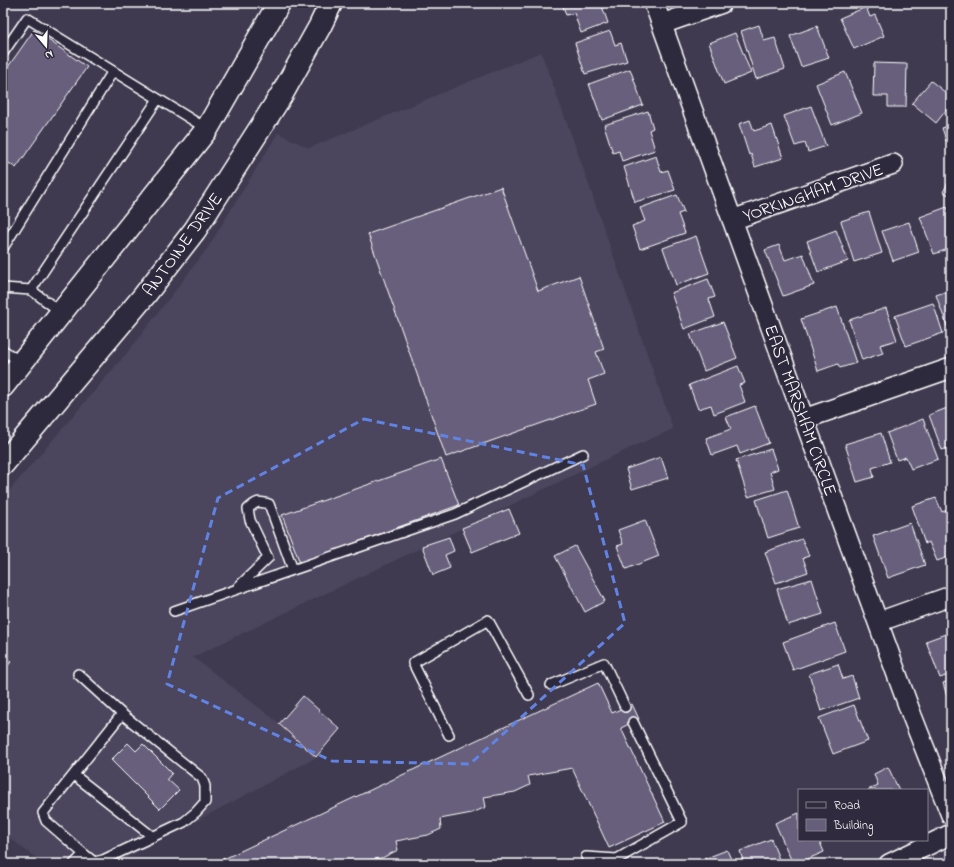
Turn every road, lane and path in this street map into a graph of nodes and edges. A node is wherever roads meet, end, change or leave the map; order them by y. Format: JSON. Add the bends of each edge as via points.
{"nodes":[{"id":1,"x":279,"y":3,"type":"edge"},
{"id":2,"x":331,"y":3,"type":"edge"},
{"id":3,"x":654,"y":3,"type":"edge"},
{"id":4,"x":722,"y":3,"type":"edge"},
{"id":5,"x":662,"y":24,"type":"junction"},
{"id":6,"x":3,"y":53,"type":"edge"},
{"id":7,"x":113,"y":71,"type":"junction"},
{"id":8,"x":158,"y":99,"type":"junction"},
{"id":9,"x":207,"y":129,"type":"junction"},
{"id":10,"x":893,"y":164,"type":"dead end"},
{"id":11,"x":732,"y":220,"type":"junction"},
{"id":12,"x":3,"y":248,"type":"edge"},
{"id":13,"x":3,"y":288,"type":"edge"},
{"id":14,"x":31,"y":290,"type":"junction"},
{"id":15,"x":62,"y":313,"type":"junction"},
{"id":16,"x":3,"y":350,"type":"edge"},
{"id":17,"x":22,"y":364,"type":"junction"},
{"id":18,"x":951,"y":368,"type":"edge"},
{"id":19,"x":3,"y":386,"type":"edge"},
{"id":20,"x":804,"y":419,"type":"junction"},
{"id":21,"x":583,"y":454,"type":"dead end"},
{"id":22,"x":3,"y":464,"type":"edge"},
{"id":23,"x":293,"y":570,"type":"junction"},
{"id":24,"x":236,"y":590,"type":"junction"},
{"id":25,"x":951,"y":596,"type":"edge"},
{"id":26,"x":174,"y":611,"type":"dead end"},
{"id":27,"x":878,"y":622,"type":"junction"},
{"id":28,"x":78,"y":674,"type":"dead end"},
{"id":29,"x":551,"y":684,"type":"dead end"},
{"id":30,"x":529,"y":695,"type":"dead end"},
{"id":31,"x":625,"y":707,"type":"dead end"},
{"id":32,"x":122,"y":714,"type":"junction"},
{"id":33,"x":633,"y":722,"type":"dead end"},
{"id":34,"x":448,"y":735,"type":"dead end"},
{"id":35,"x":74,"y":775,"type":"junction"},
{"id":36,"x":951,"y":815,"type":"edge"},
{"id":37,"x":951,"y":834,"type":"edge"},
{"id":38,"x":153,"y":837,"type":"junction"},
{"id":39,"x":84,"y":854,"type":"junction"},
{"id":40,"x":586,"y":856,"type":"dead end"},
{"id":41,"x":74,"y":864,"type":"edge"},
{"id":42,"x":888,"y":864,"type":"edge"}],
"edges":[{"from":1,"to":9,"type":"main road"},
{"from":2,"to":22,"type":"main road","name":"ANTOINE DRIVE","via":[[282,94],[195,230],[144,296]]},
{"from":3,"to":5,"type":"street","name":"EAST MARSHAM CIRCLE"},
{"from":4,"to":5,"type":"street"},
{"from":5,"to":11,"type":"street","name":"EAST MARSHAM CIRCLE"},
{"from":6,"to":7,"type":"lane","via":[[26,18]]},
{"from":7,"to":8,"type":"lane"},
{"from":7,"to":12,"type":"lane"},
{"from":8,"to":9,"type":"lane"},
{"from":8,"to":14,"type":"lane"},
{"from":9,"to":15,"type":"main road"},
{"from":10,"to":11,"type":"street","name":"YORKINGHAM DRIVE"},
{"from":11,"to":20,"type":"street","name":"EAST MARSHAM CIRCLE"},
{"from":13,"to":14,"type":"lane"},
{"from":14,"to":15,"type":"lane"},
{"from":15,"to":17,"type":"main road"},
{"from":16,"to":17,"type":"lane"},
{"from":17,"to":19,"type":"main road"},
{"from":18,"to":20,"type":"street"},
{"from":20,"to":27,"type":"street","name":"EAST MARSHAM CIRCLE"},
{"from":21,"to":23,"type":"lane","via":[[455,514]]},
{"from":23,"to":24,"type":"lane"},
{"from":23,"to":24,"type":"lane","via":[[269,504],[259,502],[248,510],[268,558]]},
{"from":24,"to":26,"type":"lane"},
{"from":25,"to":27,"type":"street"},
{"from":27,"to":36,"type":"street","name":"EAST MARSHAM CIRCLE"},
{"from":28,"to":32,"type":"lane"},
{"from":29,"to":31,"type":"lane","via":[[604,663]]},
{"from":30,"to":34,"type":"lane","via":[[488,620],[413,663]]},
{"from":32,"to":35,"type":"lane"},
{"from":32,"to":38,"type":"lane","via":[[202,778],[205,786],[205,802],[196,812],[184,822]]},
{"from":33,"to":40,"type":"lane","via":[[682,822],[617,859]]},
{"from":35,"to":38,"type":"lane"},
{"from":35,"to":39,"type":"lane","via":[[43,813],[46,821]]},
{"from":37,"to":42,"type":"street"},
{"from":38,"to":39,"type":"lane","via":[[104,860],[94,862]]},
{"from":39,"to":41,"type":"lane"}]}
